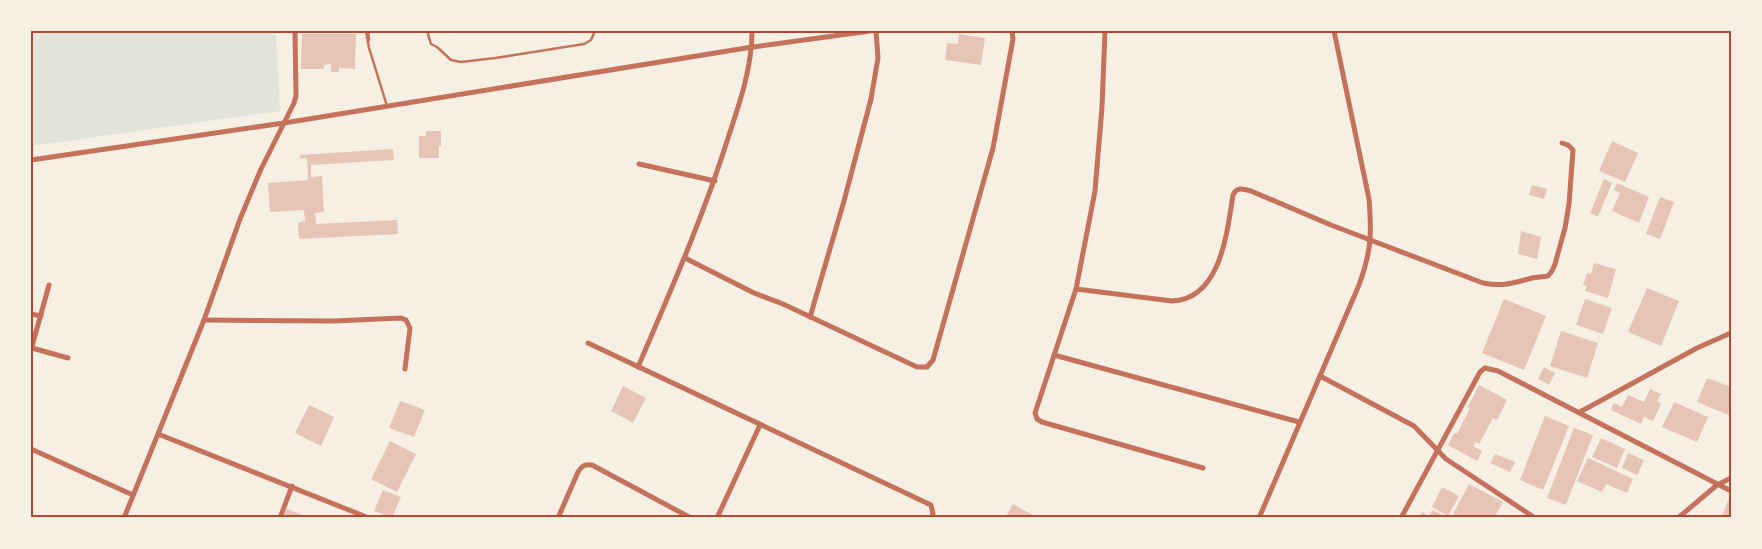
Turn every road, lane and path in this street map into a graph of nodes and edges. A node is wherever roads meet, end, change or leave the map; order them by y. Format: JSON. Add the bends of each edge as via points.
{"nodes":[{"id":1,"x":295,"y":31,"type":"edge"},
{"id":2,"x":367,"y":31,"type":"edge"},
{"id":3,"x":428,"y":31,"type":"edge"},
{"id":4,"x":596,"y":31,"type":"edge"},
{"id":5,"x":752,"y":31,"type":"edge"},
{"id":6,"x":870,"y":31,"type":"edge"},
{"id":7,"x":876,"y":31,"type":"edge"},
{"id":8,"x":1012,"y":31,"type":"edge"},
{"id":9,"x":1105,"y":31,"type":"edge"},
{"id":10,"x":1334,"y":31,"type":"edge"},
{"id":11,"x":752,"y":47,"type":"junction"},
{"id":12,"x":387,"y":106,"type":"junction"},
{"id":13,"x":284,"y":123,"type":"junction"},
{"id":14,"x":1562,"y":143,"type":"dead end"},
{"id":15,"x":31,"y":160,"type":"edge"},
{"id":16,"x":639,"y":164,"type":"dead end"},
{"id":17,"x":715,"y":181,"type":"junction"},
{"id":18,"x":1371,"y":240,"type":"junction"},
{"id":19,"x":685,"y":258,"type":"junction"},
{"id":20,"x":49,"y":285,"type":"dead end"},
{"id":21,"x":1076,"y":289,"type":"junction"},
{"id":22,"x":31,"y":314,"type":"edge"},
{"id":23,"x":41,"y":316,"type":"junction"},
{"id":24,"x":810,"y":317,"type":"junction"},
{"id":25,"x":204,"y":320,"type":"junction"},
{"id":26,"x":1731,"y":333,"type":"edge"},
{"id":27,"x":588,"y":343,"type":"dead end"},
{"id":28,"x":32,"y":349,"type":"edge"},
{"id":29,"x":1054,"y":355,"type":"junction"},
{"id":30,"x":68,"y":358,"type":"dead end"},
{"id":31,"x":638,"y":367,"type":"junction"},
{"id":32,"x":405,"y":369,"type":"dead end"},
{"id":33,"x":1320,"y":376,"type":"junction"},
{"id":34,"x":1580,"y":412,"type":"junction"},
{"id":35,"x":1299,"y":422,"type":"junction"},
{"id":36,"x":760,"y":425,"type":"junction"},
{"id":37,"x":158,"y":434,"type":"junction"},
{"id":38,"x":31,"y":449,"type":"edge"},
{"id":39,"x":1438,"y":451,"type":"junction"},
{"id":40,"x":1203,"y":468,"type":"dead end"},
{"id":41,"x":1731,"y":478,"type":"edge"},
{"id":42,"x":1717,"y":485,"type":"junction"},
{"id":43,"x":292,"y":486,"type":"junction"},
{"id":44,"x":1731,"y":491,"type":"edge"},
{"id":45,"x":134,"y":495,"type":"junction"},
{"id":46,"x":124,"y":518,"type":"edge"},
{"id":47,"x":280,"y":518,"type":"edge"},
{"id":48,"x":369,"y":518,"type":"edge"},
{"id":49,"x":558,"y":518,"type":"edge"},
{"id":50,"x":692,"y":518,"type":"edge"},
{"id":51,"x":717,"y":518,"type":"edge"},
{"id":52,"x":932,"y":518,"type":"edge"},
{"id":53,"x":1259,"y":518,"type":"edge"},
{"id":54,"x":1401,"y":518,"type":"edge"},
{"id":55,"x":1535,"y":518,"type":"edge"},
{"id":56,"x":1678,"y":518,"type":"edge"}],
"edges":[{"from":1,"to":13,"type":"street","via":[[296,96]]},
{"from":2,"to":12,"type":"lane"},
{"from":3,"to":4,"type":"lane","via":[[432,44],[451,60],[461,62],[584,44]]},
{"from":5,"to":11,"type":"street"},
{"from":6,"to":11,"type":"street"},
{"from":7,"to":24,"type":"street","via":[[878,58],[871,99]]},
{"from":8,"to":24,"type":"street","via":[[993,148],[930,364],[916,367]]},
{"from":9,"to":21,"type":"street","via":[[1095,191]]},
{"from":10,"to":18,"type":"street","via":[[1370,199]]},
{"from":11,"to":12,"type":"street"},
{"from":11,"to":17,"type":"street","via":[[742,95]]},
{"from":12,"to":13,"type":"street"},
{"from":13,"to":15,"type":"street"},
{"from":13,"to":25,"type":"street","via":[[260,169]]},
{"from":14,"to":18,"type":"street","via":[[1573,150],[1569,204],[1561,244],[1548,276],[1510,285],[1491,284]]},
{"from":16,"to":17,"type":"street"},
{"from":17,"to":19,"type":"street"},
{"from":18,"to":21,"type":"street","via":[[1239,188],[1233,195],[1222,257],[1201,289],[1190,298],[1172,301]]},
{"from":18,"to":33,"type":"street","via":[[1359,285]]},
{"from":19,"to":24,"type":"street"},
{"from":19,"to":31,"type":"street"},
{"from":20,"to":23,"type":"street"},
{"from":21,"to":29,"type":"street"},
{"from":22,"to":23,"type":"street"},
{"from":23,"to":28,"type":"street"},
{"from":25,"to":32,"type":"street","via":[[401,318],[410,328]]},
{"from":25,"to":37,"type":"street"},
{"from":26,"to":34,"type":"street"},
{"from":27,"to":31,"type":"street"},
{"from":28,"to":30,"type":"street"},
{"from":29,"to":35,"type":"street"},
{"from":29,"to":40,"type":"street","via":[[1034,413],[1037,419]]},
{"from":31,"to":36,"type":"street"},
{"from":33,"to":35,"type":"street"},
{"from":33,"to":39,"type":"street","via":[[1414,426]]},
{"from":34,"to":39,"type":"street","via":[[1498,371],[1485,368]]},
{"from":34,"to":42,"type":"street"},
{"from":35,"to":53,"type":"street"},
{"from":36,"to":51,"type":"street"},
{"from":36,"to":52,"type":"street","via":[[931,505]]},
{"from":37,"to":43,"type":"street"},
{"from":37,"to":45,"type":"street"},
{"from":38,"to":45,"type":"street"},
{"from":39,"to":54,"type":"street"},
{"from":39,"to":55,"type":"street"},
{"from":41,"to":42,"type":"street"},
{"from":42,"to":44,"type":"street"},
{"from":42,"to":56,"type":"street"},
{"from":43,"to":47,"type":"street"},
{"from":43,"to":48,"type":"street"},
{"from":45,"to":46,"type":"street"},
{"from":49,"to":50,"type":"street","via":[[578,472],[587,465]]}]}
